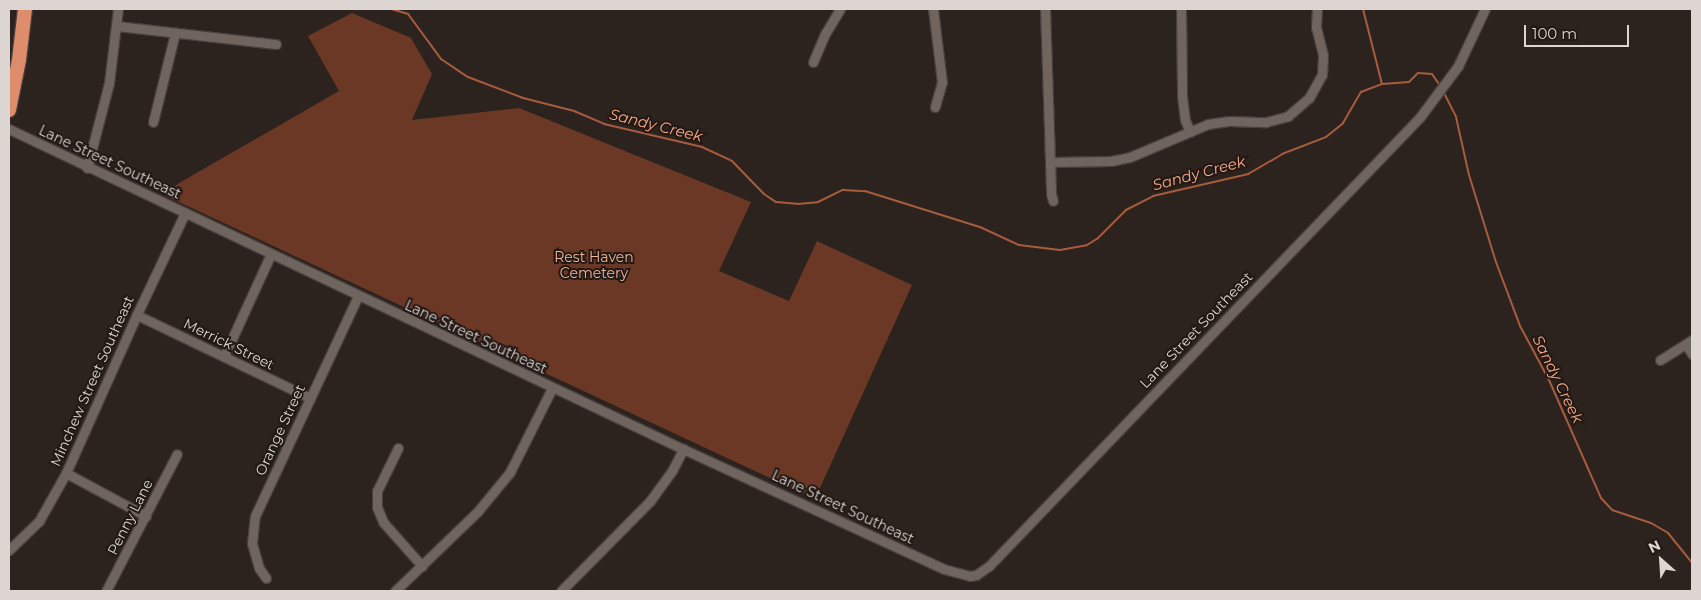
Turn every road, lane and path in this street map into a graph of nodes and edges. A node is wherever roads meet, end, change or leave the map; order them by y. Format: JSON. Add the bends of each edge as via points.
{"nodes":[{"id":1,"x":25,"y":9,"type":"edge"},
{"id":2,"x":118,"y":9,"type":"edge"},
{"id":3,"x":840,"y":9,"type":"edge"},
{"id":4,"x":933,"y":9,"type":"edge"},
{"id":5,"x":1045,"y":9,"type":"edge"},
{"id":6,"x":1181,"y":9,"type":"edge"},
{"id":7,"x":1318,"y":9,"type":"edge"},
{"id":8,"x":1485,"y":9,"type":"edge"},
{"id":9,"x":117,"y":26,"type":"junction"},
{"id":10,"x":175,"y":34,"type":"junction"},
{"id":11,"x":276,"y":44,"type":"dead end"},
{"id":12,"x":813,"y":62,"type":"dead end"},
{"id":13,"x":935,"y":107,"type":"dead end"},
{"id":14,"x":9,"y":110,"type":"edge"},
{"id":15,"x":153,"y":122,"type":"dead end"},
{"id":16,"x":9,"y":129,"type":"edge"},
{"id":17,"x":1190,"y":132,"type":"junction"},
{"id":18,"x":1050,"y":162,"type":"junction"},
{"id":19,"x":87,"y":168,"type":"junction"},
{"id":20,"x":1053,"y":201,"type":"dead end"},
{"id":21,"x":185,"y":213,"type":"junction"},
{"id":22,"x":271,"y":254,"type":"junction"},
{"id":23,"x":358,"y":296,"type":"junction"},
{"id":24,"x":137,"y":315,"type":"junction"},
{"id":25,"x":1689,"y":342,"type":"edge"},
{"id":26,"x":1692,"y":354,"type":"edge"},
{"id":27,"x":224,"y":356,"type":"junction"},
{"id":28,"x":1660,"y":360,"type":"dead end"},
{"id":29,"x":552,"y":388,"type":"junction"},
{"id":30,"x":310,"y":398,"type":"junction"},
{"id":31,"x":398,"y":448,"type":"dead end"},
{"id":32,"x":683,"y":449,"type":"junction"},
{"id":33,"x":177,"y":454,"type":"dead end"},
{"id":34,"x":66,"y":473,"type":"junction"},
{"id":35,"x":146,"y":516,"type":"junction"},
{"id":36,"x":9,"y":550,"type":"edge"},
{"id":37,"x":422,"y":566,"type":"junction"},
{"id":38,"x":266,"y":578,"type":"dead end"},
{"id":39,"x":106,"y":591,"type":"edge"},
{"id":40,"x":395,"y":591,"type":"edge"},
{"id":41,"x":561,"y":591,"type":"edge"}],
"edges":[{"from":1,"to":14,"type":"highway"},
{"from":2,"to":9,"type":"street"},
{"from":3,"to":12,"type":"street"},
{"from":4,"to":13,"type":"street","via":[[942,82]]},
{"from":5,"to":18,"type":"street"},
{"from":6,"to":17,"type":"street","via":[[1182,96]]},
{"from":7,"to":17,"type":"street","via":[[1316,35],[1323,55],[1322,75],[1316,88],[1297,110],[1275,121],[1229,121],[1208,124]]},
{"from":8,"to":32,"type":"street","name":"Lane Street Southeast","via":[[1446,84],[1420,117],[985,570],[976,574],[956,574]]},
{"from":9,"to":10,"type":"street"},
{"from":9,"to":19,"type":"street","via":[[109,83]]},
{"from":10,"to":11,"type":"street"},
{"from":10,"to":15,"type":"street"},
{"from":16,"to":19,"type":"street","name":"Lane Street Southeast"},
{"from":17,"to":18,"type":"street","via":[[1130,158]]},
{"from":18,"to":20,"type":"street"},
{"from":19,"to":21,"type":"street","name":"Lane Street Southeast"},
{"from":21,"to":22,"type":"street","name":"Lane Street Southeast"},
{"from":21,"to":24,"type":"street","name":"Minchew Street Southeast"},
{"from":22,"to":23,"type":"street","name":"Lane Street Southeast"},
{"from":22,"to":27,"type":"street"},
{"from":23,"to":29,"type":"street","name":"Lane Street Southeast"},
{"from":23,"to":30,"type":"street","name":"Orange Street"},
{"from":24,"to":27,"type":"street","name":"Merrick Street"},
{"from":24,"to":34,"type":"street","name":"Minchew Street Southeast"},
{"from":25,"to":26,"type":"street"},
{"from":25,"to":28,"type":"street"},
{"from":27,"to":30,"type":"street","name":"Merrick Street"},
{"from":29,"to":32,"type":"street","name":"Lane Street Southeast"},
{"from":29,"to":37,"type":"street","via":[[510,472],[478,511]]},
{"from":30,"to":38,"type":"street","name":"Orange Street","via":[[253,522],[253,551]]},
{"from":31,"to":37,"type":"street","via":[[377,491],[377,507],[383,522]]},
{"from":32,"to":41,"type":"street","via":[[672,471],[650,501]]},
{"from":33,"to":35,"type":"street","name":"Penny Lane"},
{"from":34,"to":35,"type":"street"},
{"from":34,"to":36,"type":"street","name":"Minchew Street Southeast","via":[[38,521]]},
{"from":35,"to":39,"type":"street","name":"Penny Lane"},
{"from":37,"to":40,"type":"street"}]}
